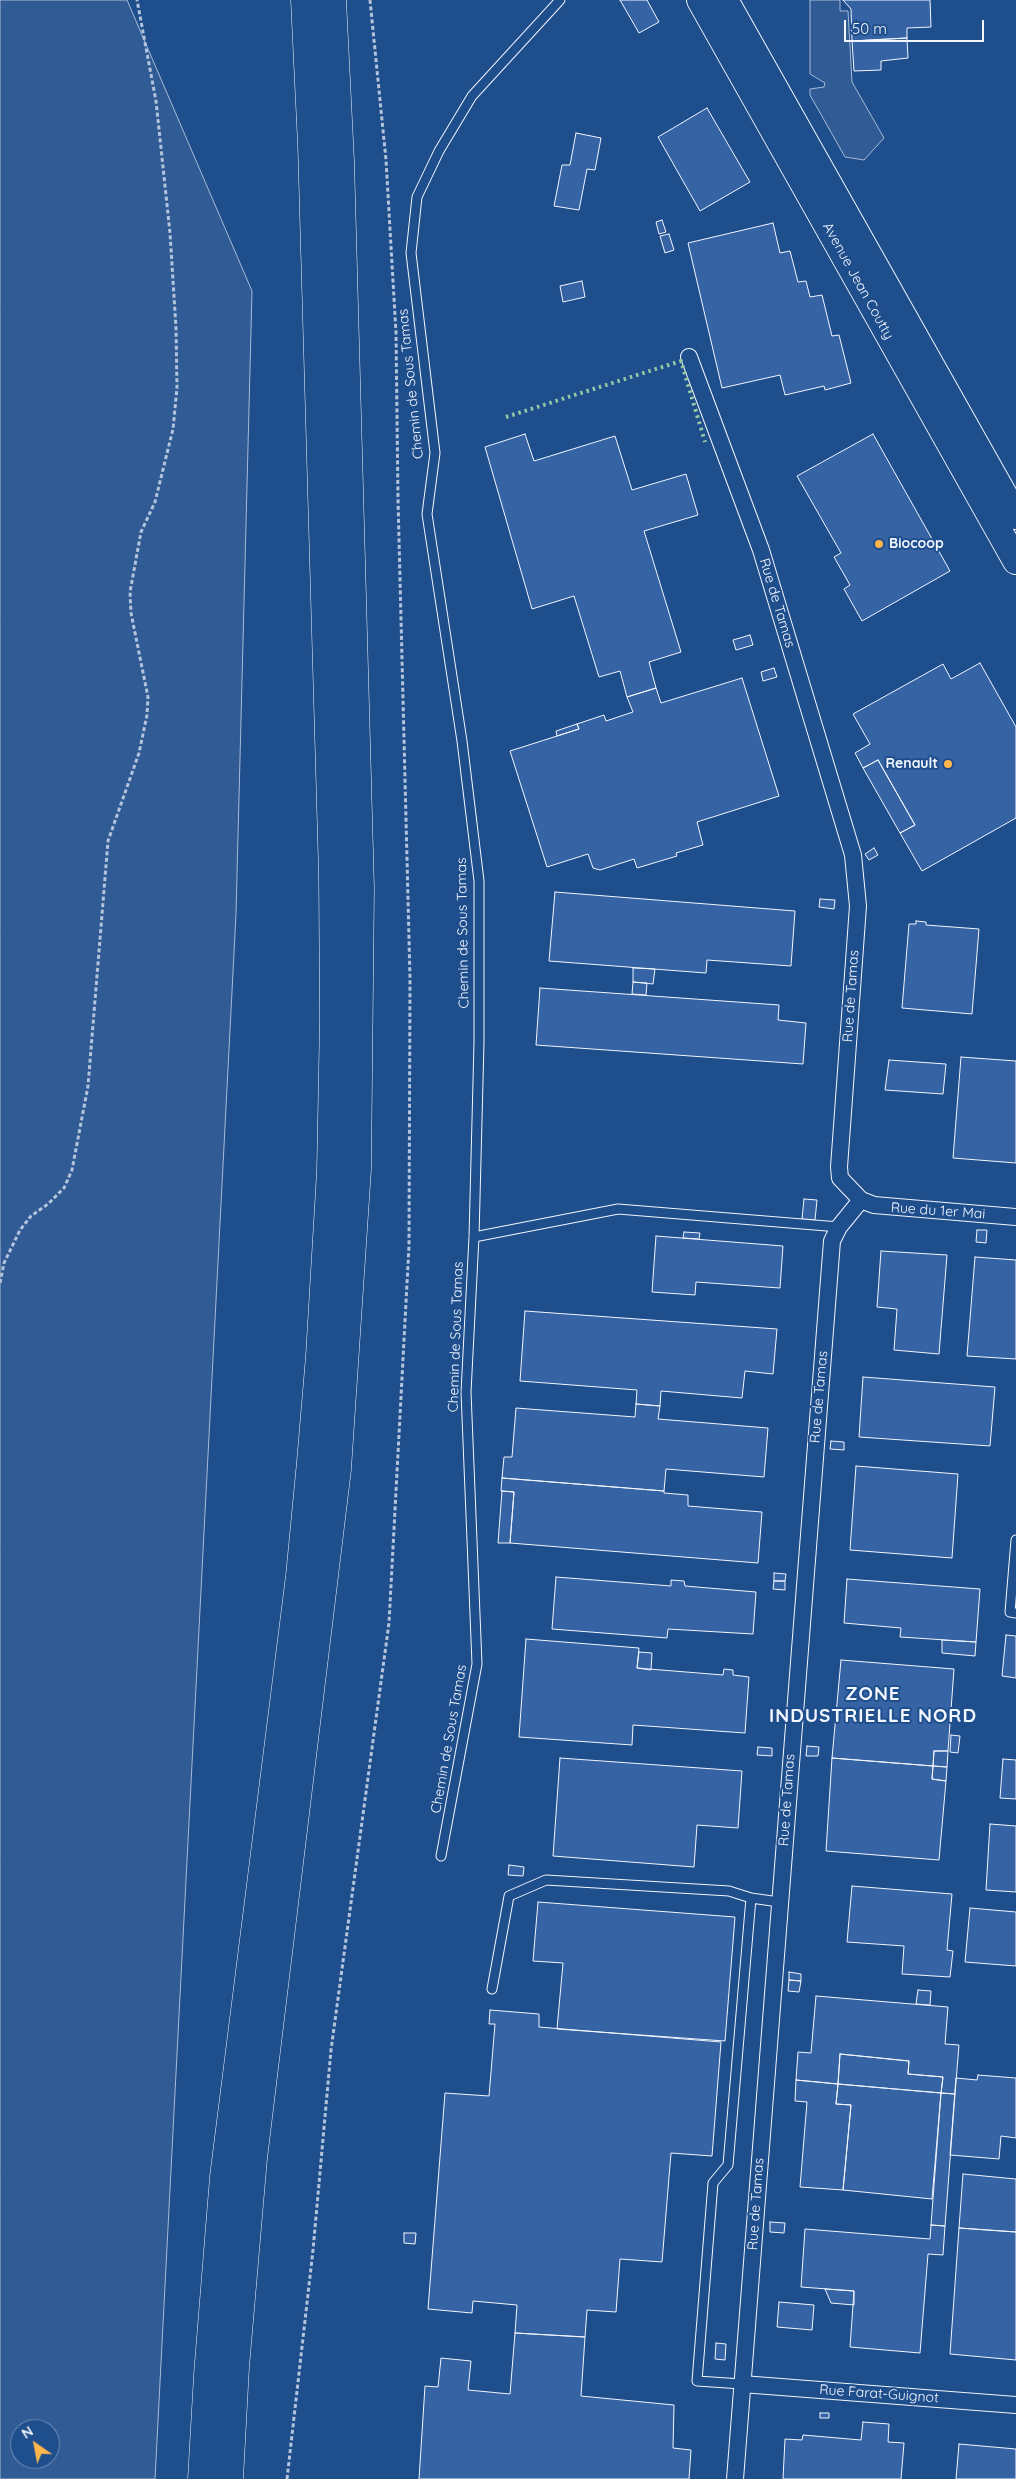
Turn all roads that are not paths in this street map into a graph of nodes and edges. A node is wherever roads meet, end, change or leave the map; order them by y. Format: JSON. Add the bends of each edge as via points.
{"nodes":[{"id":1,"x":306,"y":0,"type":"edge"},
{"id":2,"x":332,"y":0,"type":"edge"},
{"id":3,"x":560,"y":0,"type":"edge"},
{"id":4,"x":700,"y":0,"type":"edge"},
{"id":5,"x":725,"y":0,"type":"edge"},
{"id":6,"x":689,"y":357,"type":"dead end"},
{"id":7,"x":1016,"y":516,"type":"edge"},
{"id":8,"x":1016,"y":561,"type":"edge"},
{"id":9,"x":861,"y":1200,"type":"junction"},
{"id":10,"x":1016,"y":1217,"type":"edge"},
{"id":11,"x":838,"y":1227,"type":"junction"},
{"id":12,"x":474,"y":1237,"type":"junction"},
{"id":13,"x":1016,"y":1540,"type":"edge"},
{"id":14,"x":1016,"y":1613,"type":"edge"},
{"id":15,"x":441,"y":1856,"type":"dead end"},
{"id":16,"x":751,"y":1898,"type":"junction"},
{"id":17,"x":779,"y":1902,"type":"junction"},
{"id":18,"x":492,"y":1989,"type":"dead end"},
{"id":19,"x":742,"y":2384,"type":"junction"},
{"id":20,"x":1016,"y":2404,"type":"edge"},
{"id":21,"x":202,"y":2479,"type":"edge"},
{"id":22,"x":229,"y":2479,"type":"edge"},
{"id":23,"x":735,"y":2479,"type":"edge"}],
"edges":[{"from":1,"to":21,"type":"highway","via":[[334,876],[330,1181],[320,1356],[300,1576],[226,2158]]},
{"from":2,"to":22,"type":"highway","via":[[340,161],[360,888],[357,1169],[336,1479],[253,2158]]},
{"from":3,"to":12,"type":"lane","name":"Chemin de Sous Tamas","via":[[472,96],[439,151],[417,197],[411,253],[436,453],[427,514],[462,741],[479,881]]},
{"from":4,"to":8,"type":"main road","name":"Avenue Jean Coutty"},
{"from":5,"to":7,"type":"main road","name":"Avenue Jean Coutty"},
{"from":6,"to":9,"type":"street","name":"Rue de Tamas","via":[[761,550],[853,855],[858,906],[839,1167],[840,1178]]},
{"from":9,"to":10,"type":"street","name":"Rue du 1er Mai","via":[[890,1208]]},
{"from":9,"to":11,"type":"street","name":"Rue de Tamas"},
{"from":11,"to":12,"type":"lane","via":[[618,1209]]},
{"from":11,"to":17,"type":"street","name":"Rue de Tamas","via":[[832,1241]]},
{"from":12,"to":15,"type":"lane","name":"Chemin de Sous Tamas","via":[[466,1392],[477,1664]]},
{"from":13,"to":14,"type":"lane","via":[[1010,1612]]},
{"from":16,"to":17,"type":"lane"},
{"from":16,"to":18,"type":"lane","via":[[728,1891],[546,1880],[509,1896]]},
{"from":16,"to":19,"type":"lane","via":[[728,2165],[713,2183],[697,2381]]},
{"from":17,"to":19,"type":"street","name":"Rue de Tamas"},
{"from":19,"to":20,"type":"street","name":"Rue Farat-Guignot"},
{"from":19,"to":23,"type":"street","name":"Rue de Tamas"}]}
